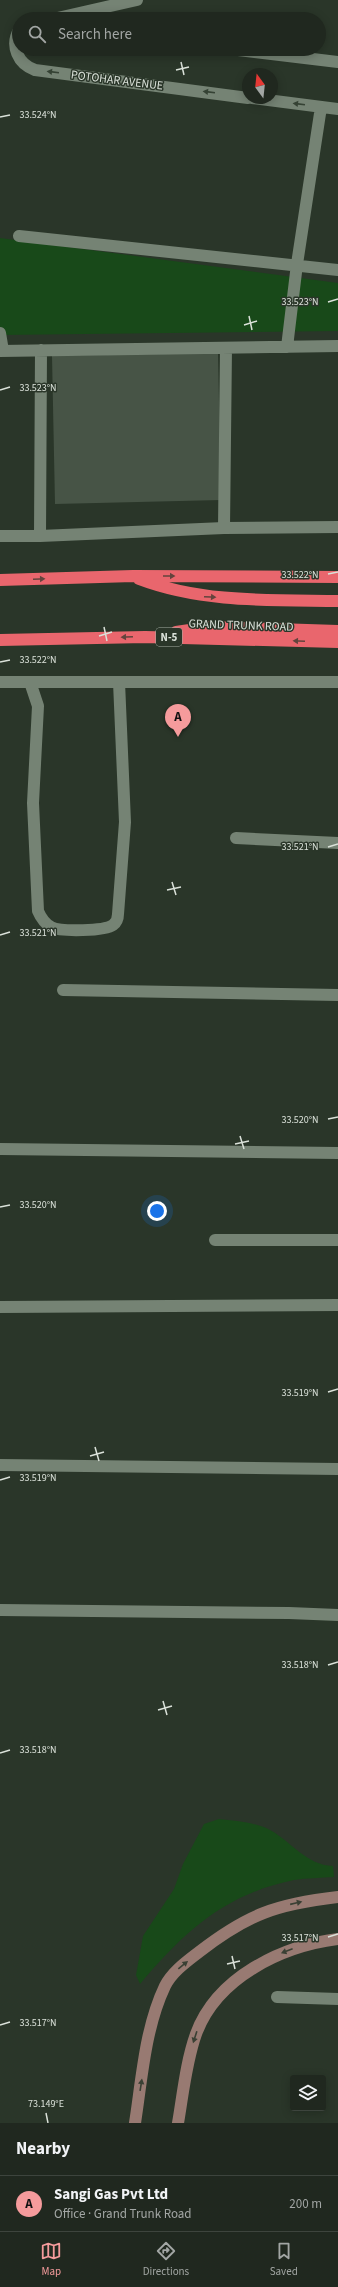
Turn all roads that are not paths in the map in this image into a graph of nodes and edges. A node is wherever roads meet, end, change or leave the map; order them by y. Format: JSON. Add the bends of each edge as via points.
{"nodes":[{"id":1,"x":137,"y":0,"type":"edge"},
{"id":2,"x":84,"y":12,"type":"edge"},
{"id":3,"x":19,"y":56,"type":"edge"},
{"id":4,"x":288,"y":56,"type":"edge"},
{"id":5,"x":338,"y":62,"type":"edge"},
{"id":6,"x":242,"y":97,"type":"edge"},
{"id":7,"x":278,"y":101,"type":"edge"},
{"id":8,"x":320,"y":107,"type":"junction"},
{"id":9,"x":338,"y":109,"type":"edge"},
{"id":10,"x":20,"y":236,"type":"dead end"},
{"id":11,"x":297,"y":264,"type":"junction"},
{"id":12,"x":338,"y":270,"type":"edge"},
{"id":13,"x":0,"y":333,"type":"edge"},
{"id":14,"x":338,"y":346,"type":"edge"},
{"id":15,"x":287,"y":347,"type":"junction"},
{"id":16,"x":226,"y":348,"type":"junction"},
{"id":17,"x":41,"y":350,"type":"junction"},
{"id":18,"x":2,"y":351,"type":"edge"},
{"id":19,"x":338,"y":527,"type":"edge"},
{"id":20,"x":224,"y":528,"type":"junction"},
{"id":21,"x":0,"y":536,"type":"edge"},
{"id":22,"x":40,"y":536,"type":"junction"},
{"id":23,"x":133,"y":576,"type":"junction"},
{"id":24,"x":338,"y":577,"type":"edge"},
{"id":25,"x":0,"y":580,"type":"edge"},
{"id":26,"x":338,"y":601,"type":"edge"},
{"id":27,"x":338,"y":632,"type":"edge"},
{"id":28,"x":145,"y":637,"type":"junction"},
{"id":29,"x":0,"y":640,"type":"edge"},
{"id":30,"x":338,"y":642,"type":"edge"},
{"id":31,"x":0,"y":682,"type":"edge"},
{"id":32,"x":30,"y":682,"type":"junction"},
{"id":33,"x":119,"y":682,"type":"junction"},
{"id":34,"x":338,"y":682,"type":"edge"},
{"id":35,"x":236,"y":838,"type":"dead end"},
{"id":36,"x":338,"y":844,"type":"edge"},
{"id":37,"x":63,"y":990,"type":"dead end"},
{"id":38,"x":338,"y":995,"type":"edge"},
{"id":39,"x":0,"y":1149,"type":"edge"},
{"id":40,"x":338,"y":1154,"type":"edge"},
{"id":41,"x":215,"y":1240,"type":"dead end"},
{"id":42,"x":338,"y":1240,"type":"edge"},
{"id":43,"x":338,"y":1305,"type":"edge"},
{"id":44,"x":0,"y":1307,"type":"edge"},
{"id":45,"x":0,"y":1465,"type":"edge"},
{"id":46,"x":338,"y":1469,"type":"edge"},
{"id":47,"x":0,"y":1610,"type":"edge"},
{"id":48,"x":338,"y":1615,"type":"edge"},
{"id":49,"x":338,"y":1896,"type":"edge"},
{"id":50,"x":338,"y":1939,"type":"edge"},
{"id":51,"x":277,"y":1997,"type":"dead end"},
{"id":52,"x":338,"y":1999,"type":"edge"},
{"id":53,"x":135,"y":2123,"type":"edge"},
{"id":54,"x":178,"y":2123,"type":"edge"}],
"edges":[{"from":1,"to":2,"type":"street"},
{"from":6,"to":3,"type":"street","name":"POTOHAR AVENUE","one_way":true,"via":[[35,70],[25,66]]},
{"from":4,"to":5,"type":"street"},
{"from":8,"to":7,"type":"street","one_way":true},
{"from":8,"to":9,"type":"street"},
{"from":8,"to":11,"type":"street"},
{"from":10,"to":11,"type":"street"},
{"from":11,"to":12,"type":"street"},
{"from":11,"to":15,"type":"street"},
{"from":13,"to":18,"type":"street"},
{"from":14,"to":15,"type":"street"},
{"from":15,"to":16,"type":"street"},
{"from":16,"to":17,"type":"street"},
{"from":16,"to":20,"type":"street"},
{"from":17,"to":18,"type":"street"},
{"from":17,"to":22,"type":"street"},
{"from":19,"to":20,"type":"street"},
{"from":20,"to":22,"type":"street"},
{"from":21,"to":22,"type":"street"},
{"from":23,"to":24,"type":"highway","one_way":true},
{"from":25,"to":23,"type":"highway","one_way":true},
{"from":23,"to":26,"type":"highway","one_way":true,"via":[[158,586],[200,596]]},
{"from":27,"to":28,"type":"highway","via":[[210,627]]},
{"from":28,"to":29,"type":"highway","name":"GRAND TRUNK ROAD","number":"N-5","one_way":true},
{"from":30,"to":28,"type":"highway","name":"GRAND TRUNK ROAD","number":"N-5","one_way":true},
{"from":31,"to":32,"type":"street"},
{"from":32,"to":33,"type":"street"},
{"from":32,"to":33,"type":"street","via":[[38,706],[33,803],[38,911],[42,920],[52,928],[80,930],[113,925],[118,914],[125,822]]},
{"from":33,"to":34,"type":"street"},
{"from":35,"to":36,"type":"street"},
{"from":37,"to":38,"type":"street"},
{"from":39,"to":40,"type":"street"},
{"from":41,"to":42,"type":"street"},
{"from":43,"to":44,"type":"street"},
{"from":45,"to":46,"type":"street"},
{"from":47,"to":48,"type":"street"},
{"from":53,"to":49,"type":"street","one_way":true,"via":[[150,2031],[165,1985],[176,1970],[227,1931],[271,1909]]},
{"from":50,"to":54,"type":"street","one_way":true,"via":[[292,1949],[267,1959],[231,1986],[208,2010],[196,2033]]},
{"from":51,"to":52,"type":"street"}]}
